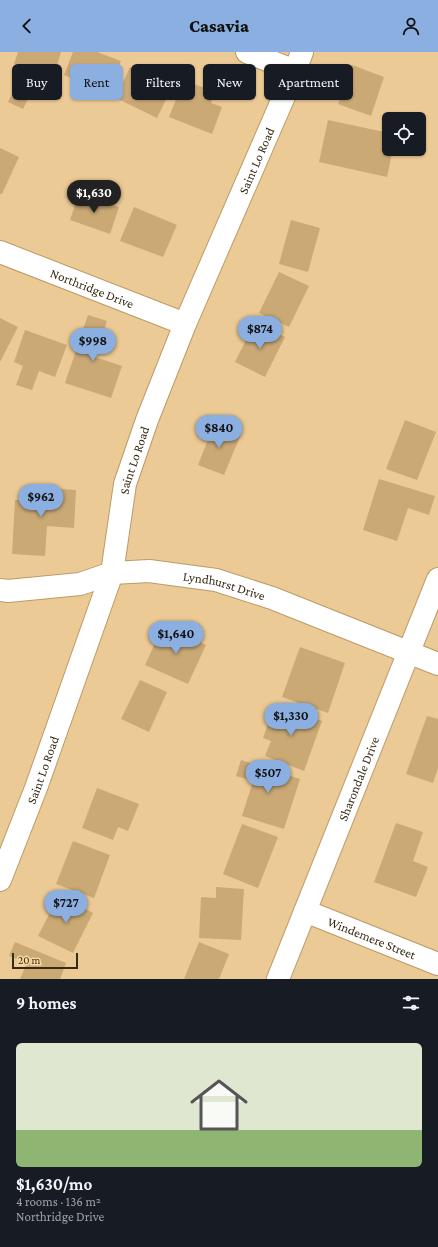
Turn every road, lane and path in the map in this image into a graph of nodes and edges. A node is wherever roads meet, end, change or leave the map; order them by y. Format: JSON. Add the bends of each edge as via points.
{"nodes":[{"id":1,"x":247,"y":52,"type":"edge"},
{"id":2,"x":299,"y":61,"type":"edge"},
{"id":3,"x":0,"y":252,"type":"edge"},
{"id":4,"x":185,"y":324,"type":"junction"},
{"id":5,"x":112,"y":573,"type":"junction"},
{"id":6,"x":438,"y":579,"type":"edge"},
{"id":7,"x":0,"y":590,"type":"edge"},
{"id":8,"x":409,"y":653,"type":"junction"},
{"id":9,"x":438,"y":664,"type":"edge"},
{"id":10,"x":0,"y":880,"type":"edge"},
{"id":11,"x":305,"y":911,"type":"junction"},
{"id":12,"x":438,"y":964,"type":"edge"},
{"id":13,"x":278,"y":979,"type":"edge"}],
"edges":[{"from":1,"to":2,"type":"street"},
{"from":2,"to":4,"type":"street","name":"Saint Lo Road"},
{"from":3,"to":4,"type":"street","name":"Northridge Drive"},
{"from":4,"to":5,"type":"street","name":"Saint Lo Road","via":[[125,484]]},
{"from":5,"to":7,"type":"street","name":"Lyndhurst Drive","via":[[80,584]]},
{"from":5,"to":8,"type":"street","name":"Lyndhurst Drive","via":[[149,571],[216,580],[272,598]]},
{"from":5,"to":10,"type":"street","name":"Saint Lo Road","via":[[36,788]]},
{"from":6,"to":8,"type":"street","name":"Sharondale Drive"},
{"from":8,"to":9,"type":"street","name":"Lyndhurst Drive"},
{"from":8,"to":11,"type":"street","name":"Sharondale Drive"},
{"from":11,"to":12,"type":"street","name":"Windemere Street"},
{"from":11,"to":13,"type":"street","name":"Sharondale Drive"}]}
